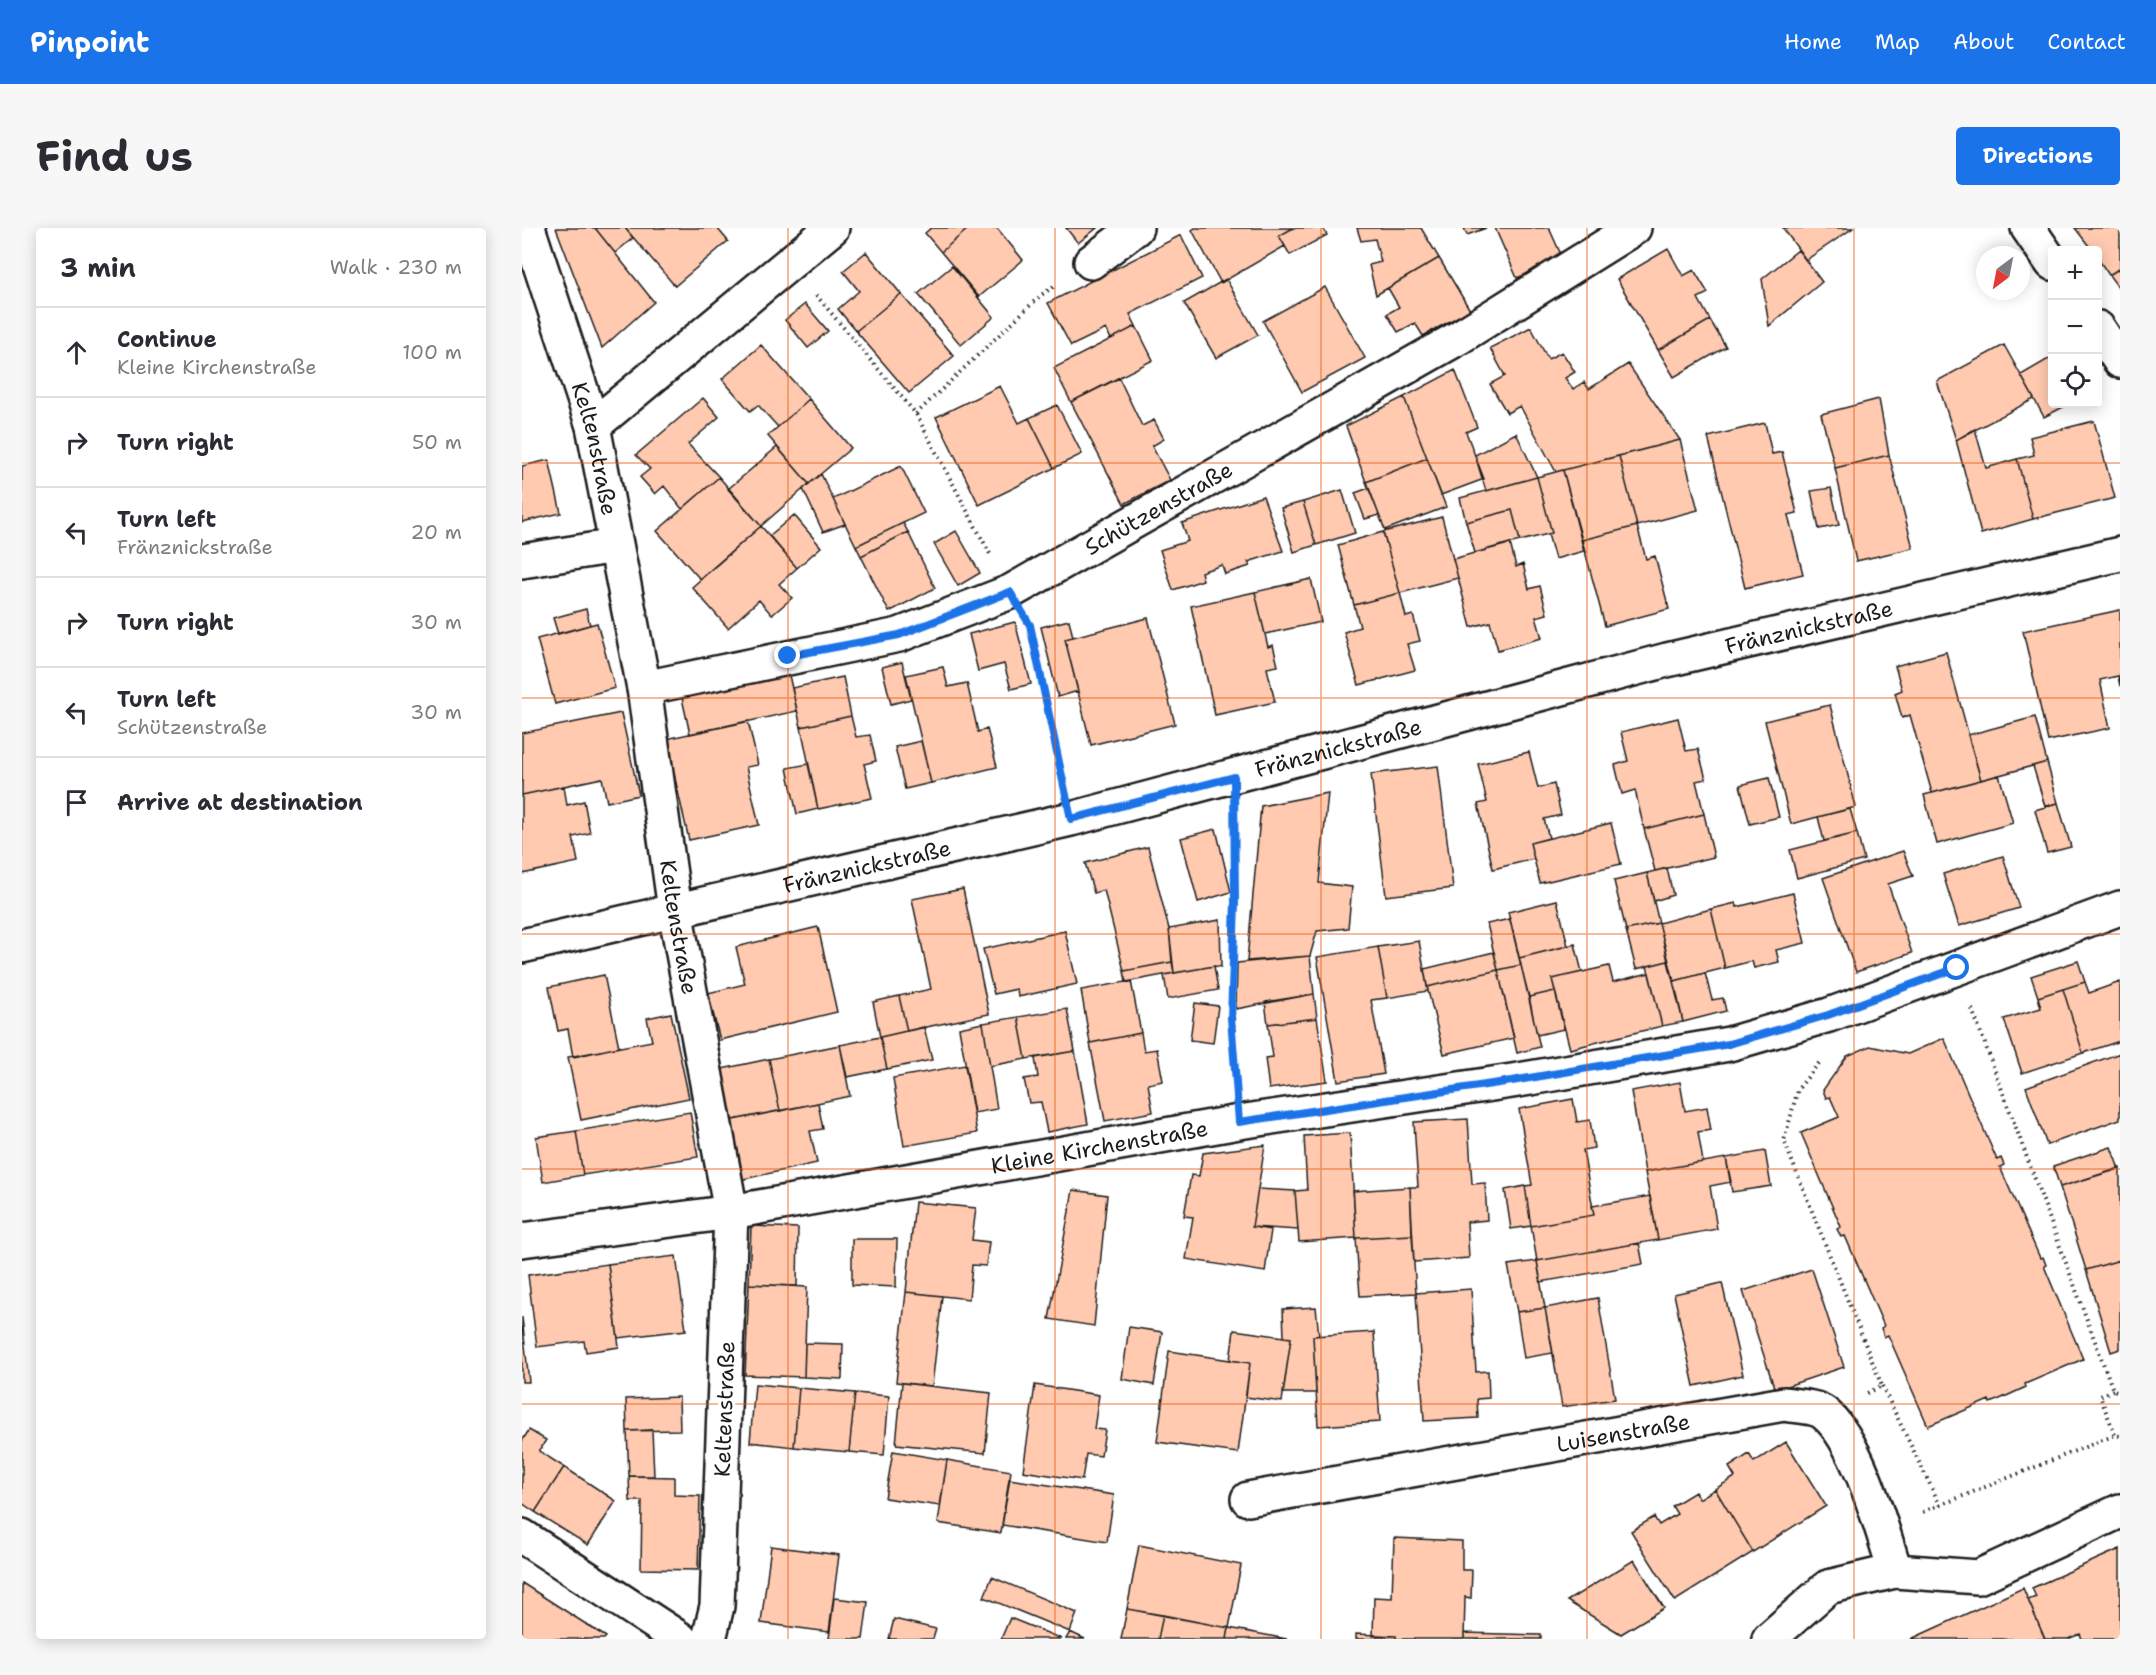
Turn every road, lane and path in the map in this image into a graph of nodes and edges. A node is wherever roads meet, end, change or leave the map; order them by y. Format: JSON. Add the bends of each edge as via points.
{"nodes":[{"id":1,"x":528,"y":228,"type":"edge"},
{"id":2,"x":832,"y":228,"type":"edge"},
{"id":3,"x":1136,"y":228,"type":"edge"},
{"id":4,"x":1634,"y":228,"type":"edge"},
{"id":5,"x":2028,"y":228,"type":"edge"},
{"id":6,"x":2048,"y":257,"type":"edge"},
{"id":7,"x":1091,"y":262,"type":"joint"},
{"id":8,"x":789,"y":264,"type":"junction"},
{"id":9,"x":2102,"y":335,"type":"edge"},
{"id":10,"x":2120,"y":361,"type":"edge"},
{"id":11,"x":916,"y":414,"type":"junction"},
{"id":12,"x":593,"y":426,"type":"junction"},
{"id":13,"x":616,"y":546,"type":"junction"},
{"id":14,"x":2120,"y":554,"type":"edge"},
{"id":15,"x":522,"y":561,"type":"edge"},
{"id":16,"x":1010,"y":592,"type":"junction"},
{"id":17,"x":644,"y":688,"type":"junction"},
{"id":18,"x":1234,"y":777,"type":"junction"},
{"id":19,"x":1071,"y":819,"type":"junction"},
{"id":20,"x":2120,"y":908,"type":"edge"},
{"id":21,"x":675,"y":910,"type":"junction"},
{"id":22,"x":522,"y":946,"type":"edge"},
{"id":23,"x":1957,"y":968,"type":"junction"},
{"id":24,"x":1828,"y":1015,"type":"junction"},
{"id":25,"x":1239,"y":1122,"type":"junction"},
{"id":26,"x":731,"y":1212,"type":"junction"},
{"id":27,"x":522,"y":1240,"type":"edge"},
{"id":28,"x":1882,"y":1386,"type":"junction"},
{"id":29,"x":2113,"y":1390,"type":"junction"},
{"id":30,"x":2120,"y":1392,"type":"edge"},
{"id":31,"x":1822,"y":1411,"type":"junction"},
{"id":32,"x":2117,"y":1435,"type":"edge"},
{"id":33,"x":1248,"y":1499,"type":"dead end"},
{"id":34,"x":1940,"y":1505,"type":"junction"},
{"id":35,"x":2120,"y":1511,"type":"edge"},
{"id":36,"x":1882,"y":1528,"type":"junction"},
{"id":37,"x":522,"y":1536,"type":"edge"},
{"id":38,"x":1895,"y":1571,"type":"junction"},
{"id":39,"x":680,"y":1639,"type":"edge"},
{"id":40,"x":709,"y":1639,"type":"edge"},
{"id":41,"x":1769,"y":1639,"type":"edge"}],
"edges":[{"from":1,"to":12,"type":"street","name":"Keltenstraße"},
{"from":2,"to":8,"type":"street"},
{"from":3,"to":7,"type":"street"},
{"from":4,"to":16,"type":"street","name":"Schützenstraße","via":[[1458,338]]},
{"from":5,"to":6,"type":"street"},
{"from":7,"to":11,"type":"path","via":[[1041,295]]},
{"from":8,"to":11,"type":"path"},
{"from":8,"to":12,"type":"street"},
{"from":9,"to":10,"type":"street"},
{"from":11,"to":16,"type":"path"},
{"from":12,"to":13,"type":"street","name":"Keltenstraße"},
{"from":13,"to":15,"type":"street"},
{"from":13,"to":17,"type":"street","name":"Keltenstraße"},
{"from":14,"to":18,"type":"street","name":"Fränznickstraße","via":[[1667,660]]},
{"from":16,"to":17,"type":"street","name":"Schützenstraße","via":[[899,635]]},
{"from":16,"to":19,"type":"path","via":[[1030,625]]},
{"from":17,"to":21,"type":"street","name":"Keltenstraße"},
{"from":18,"to":19,"type":"street","name":"Fränznickstraße"},
{"from":18,"to":25,"type":"path","via":[[1231,1018]]},
{"from":19,"to":21,"type":"street","name":"Fränznickstraße"},
{"from":20,"to":23,"type":"street","name":"Kleine Kirchenstraße"},
{"from":21,"to":22,"type":"street","name":"Fränznickstraße"},
{"from":21,"to":26,"type":"street","name":"Keltenstraße"},
{"from":23,"to":24,"type":"street","name":"Kleine Kirchenstraße"},
{"from":23,"to":29,"type":"path"},
{"from":24,"to":25,"type":"street","name":"Kleine Kirchenstraße","via":[[1729,1044]]},
{"from":24,"to":28,"type":"path","via":[[1824,1058],[1798,1089],[1784,1141]]},
{"from":25,"to":26,"type":"street","name":"Kleine Kirchenstraße"},
{"from":26,"to":27,"type":"street","name":"Kleine Kirchenstraße"},
{"from":26,"to":40,"type":"street","name":"Keltenstraße","via":[[717,1606]]},
{"from":28,"to":31,"type":"path"},
{"from":28,"to":34,"type":"path"},
{"from":29,"to":30,"type":"path"},
{"from":29,"to":32,"type":"path","via":[[2100,1396]]},
{"from":31,"to":33,"type":"street","name":"Luisenstraße","via":[[1784,1404]]},
{"from":31,"to":36,"type":"street","via":[[1844,1438]]},
{"from":32,"to":34,"type":"path"},
{"from":34,"to":36,"type":"path"},
{"from":35,"to":38,"type":"street","via":[[1978,1577]]},
{"from":36,"to":38,"type":"street"},
{"from":37,"to":39,"type":"street"},
{"from":38,"to":41,"type":"street","via":[[1828,1587]]}]}
